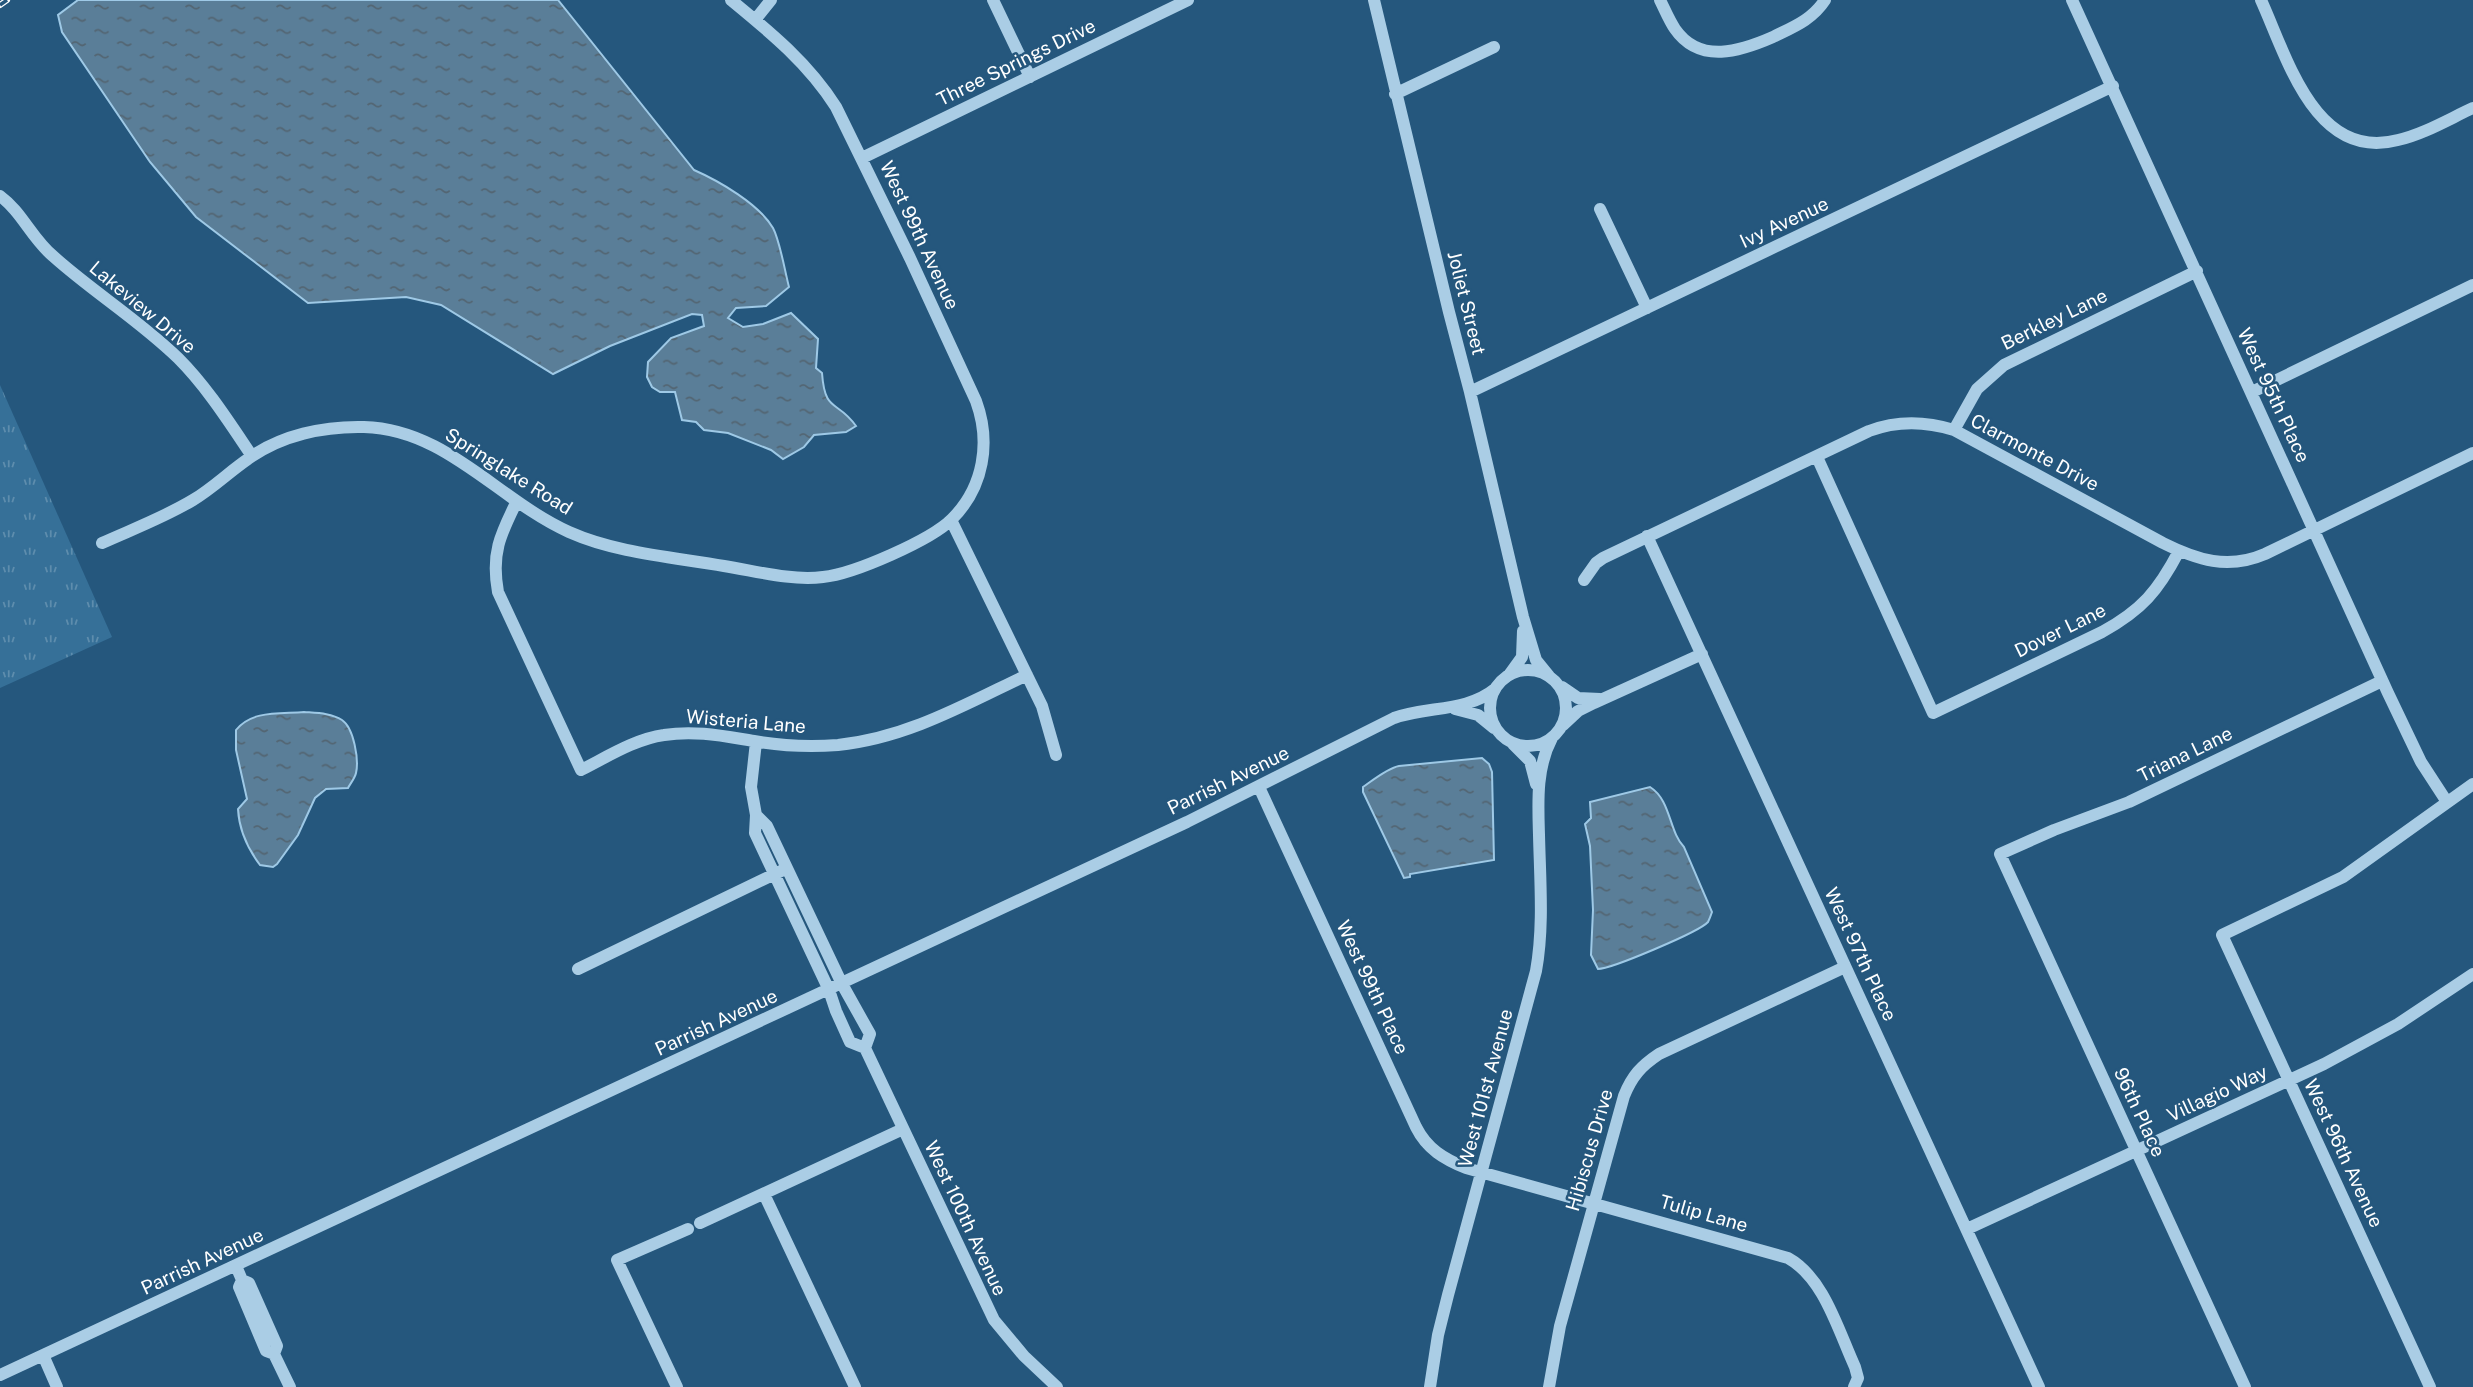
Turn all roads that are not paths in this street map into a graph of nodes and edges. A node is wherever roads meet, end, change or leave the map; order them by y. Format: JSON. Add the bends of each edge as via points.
{"nodes":[{"id":1,"x":731,"y":0,"type":"edge"},
{"id":2,"x":771,"y":0,"type":"edge"},
{"id":3,"x":993,"y":0,"type":"edge"},
{"id":4,"x":1188,"y":0,"type":"edge"},
{"id":5,"x":1374,"y":0,"type":"edge"},
{"id":6,"x":1660,"y":0,"type":"edge"},
{"id":7,"x":1825,"y":0,"type":"edge"},
{"id":8,"x":2072,"y":0,"type":"edge"},
{"id":9,"x":2261,"y":0,"type":"edge"},
{"id":10,"x":755,"y":20,"type":"junction"},
{"id":11,"x":1494,"y":47,"type":"dead end"},
{"id":12,"x":1030,"y":76,"type":"junction"},
{"id":13,"x":2113,"y":86,"type":"junction"},
{"id":14,"x":1395,"y":94,"type":"junction"},
{"id":15,"x":2473,"y":108,"type":"edge"},
{"id":16,"x":862,"y":158,"type":"junction"},
{"id":17,"x":0,"y":196,"type":"edge"},
{"id":18,"x":1600,"y":209,"type":"dead end"},
{"id":19,"x":2197,"y":271,"type":"junction"},
{"id":20,"x":2473,"y":285,"type":"edge"},
{"id":21,"x":1647,"y":308,"type":"junction"},
{"id":22,"x":1470,"y":392,"type":"junction"},
{"id":23,"x":2252,"y":392,"type":"junction"},
{"id":24,"x":1954,"y":430,"type":"junction"},
{"id":25,"x":2473,"y":453,"type":"edge"},
{"id":26,"x":251,"y":456,"type":"junction"},
{"id":27,"x":1817,"y":457,"type":"junction"},
{"id":28,"x":517,"y":502,"type":"junction"},
{"id":29,"x":951,"y":520,"type":"junction"},
{"id":30,"x":2315,"y":530,"type":"junction"},
{"id":31,"x":1647,"y":536,"type":"junction"},
{"id":32,"x":102,"y":543,"type":"dead end"},
{"id":33,"x":2179,"y":551,"type":"junction"},
{"id":34,"x":1584,"y":580,"type":"dead end"},
{"id":35,"x":1523,"y":617,"type":"junction"},
{"id":36,"x":1702,"y":654,"type":"junction"},
{"id":37,"x":1027,"y":675,"type":"junction"},
{"id":38,"x":1508,"y":675,"type":"junction"},
{"id":39,"x":1554,"y":681,"type":"junction"},
{"id":40,"x":2382,"y":681,"type":"junction"},
{"id":41,"x":1495,"y":689,"type":"junction"},
{"id":42,"x":1604,"y":698,"type":"junction"},
{"id":43,"x":1448,"y":707,"type":"junction"},
{"id":44,"x":1561,"y":727,"type":"junction"},
{"id":45,"x":1497,"y":730,"type":"junction"},
{"id":46,"x":1552,"y":738,"type":"junction"},
{"id":47,"x":756,"y":741,"type":"junction"},
{"id":48,"x":1510,"y":742,"type":"junction"},
{"id":49,"x":1056,"y":755,"type":"dead end"},
{"id":50,"x":2473,"y":784,"type":"edge"},
{"id":51,"x":1259,"y":787,"type":"junction"},
{"id":52,"x":1538,"y":795,"type":"junction"},
{"id":53,"x":2447,"y":802,"type":"junction"},
{"id":54,"x":756,"y":815,"type":"junction"},
{"id":55,"x":2000,"y":854,"type":"joint"},
{"id":56,"x":787,"y":867,"type":"junction"},
{"id":57,"x":775,"y":874,"type":"junction"},
{"id":58,"x":1845,"y":967,"type":"junction"},
{"id":59,"x":578,"y":969,"type":"dead end"},
{"id":60,"x":2473,"y":974,"type":"edge"},
{"id":61,"x":842,"y":984,"type":"junction"},
{"id":62,"x":829,"y":990,"type":"junction"},
{"id":63,"x":865,"y":1048,"type":"junction"},
{"id":64,"x":2290,"y":1080,"type":"junction"},
{"id":65,"x":903,"y":1129,"type":"junction"},
{"id":66,"x":2137,"y":1151,"type":"junction"},
{"id":67,"x":1483,"y":1172,"type":"junction"},
{"id":68,"x":764,"y":1194,"type":"junction"},
{"id":69,"x":1593,"y":1202,"type":"junction"},
{"id":70,"x":1968,"y":1229,"type":"junction"},
{"id":71,"x":236,"y":1266,"type":"junction"},
{"id":72,"x":43,"y":1355,"type":"junction"},
{"id":73,"x":0,"y":1375,"type":"edge"},
{"id":74,"x":57,"y":1387,"type":"edge"},
{"id":75,"x":290,"y":1387,"type":"edge"},
{"id":76,"x":677,"y":1387,"type":"edge"},
{"id":77,"x":855,"y":1387,"type":"edge"},
{"id":78,"x":1056,"y":1387,"type":"edge"},
{"id":79,"x":1430,"y":1387,"type":"edge"},
{"id":80,"x":1549,"y":1387,"type":"edge"},
{"id":81,"x":1854,"y":1387,"type":"edge"},
{"id":82,"x":2039,"y":1387,"type":"edge"},
{"id":83,"x":2245,"y":1387,"type":"edge"},
{"id":84,"x":2430,"y":1387,"type":"edge"}],
"edges":[{"from":1,"to":10,"type":"street","name":"West 99th Avenue"},
{"from":2,"to":10,"type":"street"},
{"from":3,"to":12,"type":"street"},
{"from":4,"to":12,"type":"street","name":"Three Springs Drive"},
{"from":5,"to":14,"type":"street","name":"Joliet Street"},
{"from":6,"to":7,"type":"street","via":[[1674,27],[1696,47],[1733,52],[1798,25]]},
{"from":8,"to":13,"type":"street","name":"West 95th Place"},
{"from":9,"to":15,"type":"street","via":[[2313,109],[2345,136],[2366,142],[2397,141]]},
{"from":10,"to":16,"type":"street","name":"West 99th Avenue","via":[[821,84]]},
{"from":11,"to":14,"type":"street"},
{"from":12,"to":16,"type":"street","name":"Three Springs Drive"},
{"from":13,"to":19,"type":"street","name":"West 95th Place"},
{"from":13,"to":21,"type":"street","name":"Ivy Avenue"},
{"from":14,"to":22,"type":"street","name":"Joliet Street"},
{"from":16,"to":29,"type":"street","name":"West 99th Avenue","via":[[984,425],[979,477]]},
{"from":17,"to":26,"type":"street","name":"Lakeview Drive","via":[[53,257],[178,358]]},
{"from":18,"to":21,"type":"street"},
{"from":19,"to":23,"type":"street","name":"West 95th Place"},
{"from":19,"to":24,"type":"street","name":"Berkley Lane","via":[[2004,365],[1978,389]]},
{"from":20,"to":23,"type":"street"},
{"from":21,"to":22,"type":"street","name":"Ivy Avenue"},
{"from":22,"to":35,"type":"street","name":"Joliet Street"},
{"from":23,"to":30,"type":"street","name":"West 95th Place"},
{"from":24,"to":27,"type":"street","name":"Clarmonte Drive","via":[[1925,423],[1890,425]]},
{"from":24,"to":33,"type":"street","name":"Clarmonte Drive"},
{"from":25,"to":30,"type":"street","name":"Clarmonte Drive"},
{"from":26,"to":28,"type":"street","name":"Springlake Road","via":[[320,430],[384,429],[442,449]]},
{"from":26,"to":32,"type":"street","name":"Springlake Road","via":[[192,501]]},
{"from":27,"to":31,"type":"street","name":"Clarmonte Drive"},
{"from":27,"to":33,"type":"street","name":"Dover Lane","via":[[1933,713],[2127,618],[2153,594]]},
{"from":28,"to":29,"type":"street","name":"Springlake Road","via":[[595,541],[810,578],[857,569]]},
{"from":28,"to":47,"type":"street","name":"Wisteria Lane","via":[[497,547],[498,592],[581,770],[661,735],[700,733]]},
{"from":29,"to":37,"type":"street"},
{"from":30,"to":33,"type":"street","name":"Clarmonte Drive","via":[[2245,561],[2211,562]]},
{"from":30,"to":40,"type":"street","name":"West 95th Place"},
{"from":31,"to":34,"type":"street","name":"Clarmonte Drive","via":[[1596,563]]},
{"from":31,"to":36,"type":"street","name":"West 97th Place"},
{"from":35,"to":38,"type":"street","name":"Joliet Street","via":[[1522,654]]},
{"from":35,"to":39,"type":"street","name":"Joliet Street","via":[[1536,660]]},
{"from":36,"to":42,"type":"street"},
{"from":36,"to":58,"type":"street","name":"West 97th Place"},
{"from":37,"to":47,"type":"street","name":"Wisteria Lane","via":[[884,737],[823,746]]},
{"from":37,"to":49,"type":"street"},
{"from":38,"to":39,"type":"street","via":[[1531,670]]},
{"from":38,"to":41,"type":"street","name":"Parrish Avenue"},
{"from":39,"to":42,"type":"street","via":[[1578,698]]},
{"from":39,"to":44,"type":"street","via":[[1566,703]]},
{"from":40,"to":53,"type":"street","name":"West 95th Place","via":[[2421,763]]},
{"from":40,"to":55,"type":"street","name":"Triana Lane","via":[[2129,802]]},
{"from":41,"to":43,"type":"street","name":"Parrish Avenue","via":[[1479,701]]},
{"from":41,"to":45,"type":"street","via":[[1490,713]]},
{"from":42,"to":44,"type":"street","via":[[1578,711]]},
{"from":43,"to":45,"type":"street","name":"Parrish Avenue","via":[[1478,715]]},
{"from":43,"to":51,"type":"street","name":"Parrish Avenue","via":[[1394,718]]},
{"from":44,"to":46,"type":"street"},
{"from":45,"to":48,"type":"street","name":"Parrish Avenue"},
{"from":46,"to":48,"type":"street","via":[[1529,747]]},
{"from":46,"to":52,"type":"street","name":"West 101st Avenue"},
{"from":47,"to":54,"type":"street","name":"West 100th Avenue","via":[[751,786]]},
{"from":48,"to":52,"type":"street","name":"West 101st Avenue","via":[[1530,761]]},
{"from":50,"to":53,"type":"street"},
{"from":51,"to":61,"type":"street","name":"Parrish Avenue"},
{"from":51,"to":67,"type":"street","name":"West 99th Place","via":[[1420,1135],[1447,1160]]},
{"from":52,"to":67,"type":"street","name":"West 101st Avenue","via":[[1538,958]]},
{"from":53,"to":64,"type":"street","name":"West 96th Avenue","via":[[2343,877],[2222,935]]},
{"from":54,"to":56,"type":"street","name":"West 100th Avenue","via":[[767,826]]},
{"from":54,"to":57,"type":"street","name":"West 100th Avenue","via":[[755,833]]},
{"from":55,"to":66,"type":"street","name":"96th Place"},
{"from":56,"to":57,"type":"street"},
{"from":56,"to":61,"type":"street","name":"West 100th Avenue"},
{"from":57,"to":59,"type":"street"},
{"from":57,"to":62,"type":"street","name":"West 100th Avenue"},
{"from":58,"to":69,"type":"street","name":"Hibiscus Drive","via":[[1643,1065],[1624,1096]]},
{"from":58,"to":70,"type":"street","name":"West 97th Place"},
{"from":60,"to":64,"type":"street","name":"Villagio Way","via":[[2398,1024]]},
{"from":61,"to":62,"type":"street","name":"Parrish Avenue"},
{"from":61,"to":63,"type":"street","name":"West 100th Avenue","via":[[870,1034]]},
{"from":62,"to":63,"type":"street","name":"West 100th Avenue","via":[[850,1042]]},
{"from":62,"to":71,"type":"street","name":"Parrish Avenue"},
{"from":63,"to":65,"type":"street","name":"West 100th Avenue"},
{"from":64,"to":66,"type":"street","name":"Villagio Way"},
{"from":64,"to":84,"type":"street","name":"West 96th Avenue"},
{"from":65,"to":68,"type":"street"},
{"from":65,"to":78,"type":"street","name":"West 100th Avenue","via":[[994,1320]]},
{"from":66,"to":70,"type":"street","name":"Villagio Way"},
{"from":66,"to":83,"type":"street","name":"96th Place"},
{"from":67,"to":69,"type":"street","name":"Tulip Lane"},
{"from":67,"to":79,"type":"street","name":"West 101st Avenue","via":[[1438,1335]]},
{"from":68,"to":76,"type":"street","via":[[617,1260]]},
{"from":68,"to":77,"type":"street"},
{"from":69,"to":80,"type":"street","name":"Hibiscus Drive","via":[[1557,1337]]},
{"from":69,"to":81,"type":"street","name":"Tulip Lane","via":[[1796,1262],[1815,1280],[1855,1367],[1858,1378]]},
{"from":70,"to":82,"type":"street","name":"West 97th Place"},
{"from":71,"to":72,"type":"street","name":"Parrish Avenue"},
{"from":71,"to":75,"type":"street","via":[[242,1280],[239,1287],[266,1351],[274,1354]]},
{"from":72,"to":73,"type":"street","name":"Parrish Avenue"},
{"from":72,"to":74,"type":"street"}]}
